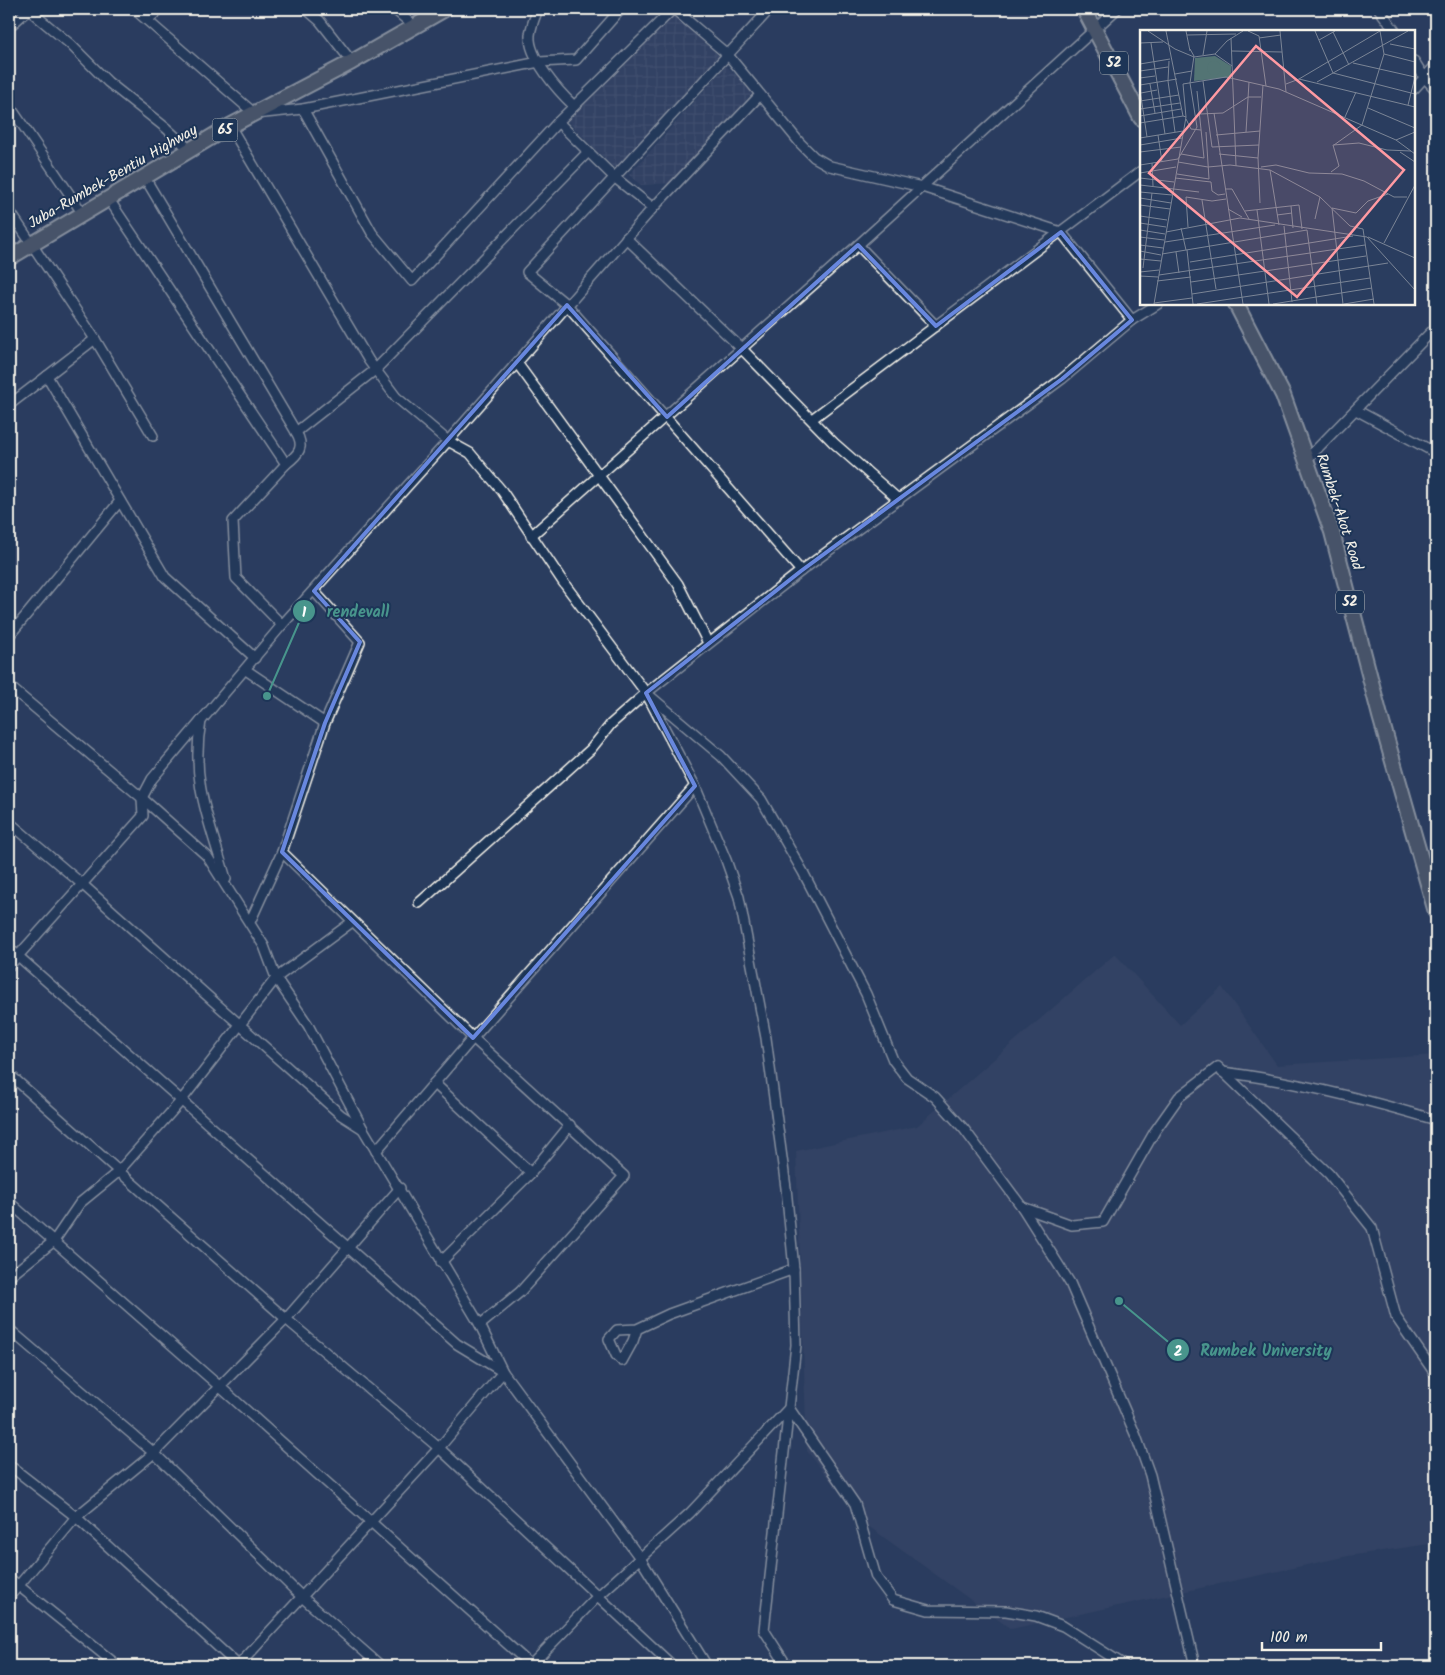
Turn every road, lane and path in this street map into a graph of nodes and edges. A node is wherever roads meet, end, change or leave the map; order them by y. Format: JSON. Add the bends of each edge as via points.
{"nodes":[{"id":1,"x":28,"y":9,"type":"edge"},
{"id":2,"x":134,"y":9,"type":"edge"},
{"id":3,"x":160,"y":9,"type":"edge"},
{"id":4,"x":306,"y":9,"type":"edge"},
{"id":5,"x":394,"y":9,"type":"edge"},
{"id":6,"x":445,"y":9,"type":"edge"},
{"id":7,"x":538,"y":9,"type":"edge"},
{"id":8,"x":621,"y":9,"type":"edge"},
{"id":9,"x":674,"y":9,"type":"edge"},
{"id":10,"x":770,"y":9,"type":"edge"},
{"id":11,"x":1084,"y":9,"type":"edge"},
{"id":12,"x":1117,"y":9,"type":"edge"},
{"id":13,"x":1380,"y":9,"type":"edge"},
{"id":14,"x":147,"y":20,"type":"junction"},
{"id":15,"x":9,"y":27,"type":"edge"},
{"id":16,"x":415,"y":27,"type":"junction"},
{"id":17,"x":1096,"y":28,"type":"junction"},
{"id":18,"x":1394,"y":30,"type":"edge"},
{"id":19,"x":728,"y":54,"type":"junction"},
{"id":20,"x":352,"y":62,"type":"junction"},
{"id":21,"x":539,"y":62,"type":"junction"},
{"id":22,"x":1415,"y":63,"type":"edge"},
{"id":23,"x":1436,"y":65,"type":"edge"},
{"id":24,"x":1424,"y":78,"type":"junction"},
{"id":25,"x":1415,"y":88,"type":"edge"},
{"id":26,"x":1436,"y":90,"type":"edge"},
{"id":27,"x":760,"y":95,"type":"junction"},
{"id":28,"x":9,"y":105,"type":"edge"},
{"id":29,"x":574,"y":106,"type":"junction"},
{"id":30,"x":303,"y":109,"type":"junction"},
{"id":31,"x":256,"y":114,"type":"junction"},
{"id":32,"x":1140,"y":116,"type":"edge"},
{"id":33,"x":558,"y":122,"type":"junction"},
{"id":34,"x":230,"y":126,"type":"junction"},
{"id":35,"x":190,"y":150,"type":"junction"},
{"id":36,"x":588,"y":152,"type":"junction"},
{"id":37,"x":1140,"y":172,"type":"edge"},
{"id":38,"x":614,"y":177,"type":"junction"},
{"id":39,"x":145,"y":178,"type":"junction"},
{"id":40,"x":922,"y":187,"type":"junction"},
{"id":41,"x":108,"y":198,"type":"junction"},
{"id":42,"x":652,"y":208,"type":"junction"},
{"id":43,"x":9,"y":210,"type":"edge"},
{"id":44,"x":82,"y":214,"type":"junction"},
{"id":45,"x":1061,"y":232,"type":"junction"},
{"id":46,"x":626,"y":238,"type":"junction"},
{"id":47,"x":31,"y":244,"type":"junction"},
{"id":48,"x":858,"y":245,"type":"junction"},
{"id":49,"x":9,"y":258,"type":"edge"},
{"id":50,"x":567,"y":305,"type":"junction"},
{"id":51,"x":1156,"y":305,"type":"edge"},
{"id":52,"x":1237,"y":305,"type":"edge"},
{"id":53,"x":1132,"y":320,"type":"junction"},
{"id":54,"x":936,"y":326,"type":"junction"},
{"id":55,"x":1436,"y":327,"type":"edge"},
{"id":56,"x":95,"y":339,"type":"junction"},
{"id":57,"x":742,"y":349,"type":"junction"},
{"id":58,"x":517,"y":363,"type":"junction"},
{"id":59,"x":375,"y":370,"type":"junction"},
{"id":60,"x":47,"y":376,"type":"junction"},
{"id":61,"x":9,"y":405,"type":"edge"},
{"id":62,"x":1356,"y":410,"type":"junction"},
{"id":63,"x":667,"y":417,"type":"junction"},
{"id":64,"x":812,"y":420,"type":"junction"},
{"id":65,"x":296,"y":432,"type":"junction"},
{"id":66,"x":153,"y":436,"type":"dead end"},
{"id":67,"x":448,"y":441,"type":"junction"},
{"id":68,"x":1436,"y":453,"type":"edge"},
{"id":69,"x":1306,"y":460,"type":"junction"},
{"id":70,"x":286,"y":464,"type":"junction"},
{"id":71,"x":600,"y":476,"type":"junction"},
{"id":72,"x":899,"y":500,"type":"junction"},
{"id":73,"x":120,"y":501,"type":"junction"},
{"id":74,"x":531,"y":536,"type":"junction"},
{"id":75,"x":800,"y":571,"type":"junction"},
{"id":76,"x":314,"y":591,"type":"junction"},
{"id":77,"x":282,"y":625,"type":"junction"},
{"id":78,"x":9,"y":636,"type":"edge"},
{"id":79,"x":708,"y":643,"type":"junction"},
{"id":80,"x":255,"y":658,"type":"junction"},
{"id":81,"x":246,"y":670,"type":"junction"},
{"id":82,"x":9,"y":686,"type":"edge"},
{"id":83,"x":646,"y":693,"type":"junction"},
{"id":84,"x":201,"y":720,"type":"junction"},
{"id":85,"x":325,"y":723,"type":"junction"},
{"id":86,"x":695,"y":786,"type":"junction"},
{"id":87,"x":142,"y":798,"type":"junction"},
{"id":88,"x":9,"y":822,"type":"edge"},
{"id":89,"x":282,"y":852,"type":"junction"},
{"id":90,"x":82,"y":884,"type":"junction"},
{"id":91,"x":228,"y":886,"type":"junction"},
{"id":92,"x":419,"y":903,"type":"dead end"},
{"id":93,"x":1436,"y":912,"type":"edge"},
{"id":94,"x":250,"y":922,"type":"junction"},
{"id":95,"x":352,"y":922,"type":"junction"},
{"id":96,"x":9,"y":948,"type":"edge"},
{"id":97,"x":17,"y":956,"type":"junction"},
{"id":98,"x":9,"y":966,"type":"edge"},
{"id":99,"x":276,"y":978,"type":"junction"},
{"id":100,"x":240,"y":1024,"type":"junction"},
{"id":101,"x":473,"y":1038,"type":"junction"},
{"id":102,"x":1222,"y":1072,"type":"junction"},
{"id":103,"x":9,"y":1074,"type":"edge"},
{"id":104,"x":434,"y":1083,"type":"junction"},
{"id":105,"x":181,"y":1101,"type":"junction"},
{"id":106,"x":1436,"y":1120,"type":"edge"},
{"id":107,"x":570,"y":1125,"type":"junction"},
{"id":108,"x":363,"y":1129,"type":"junction"},
{"id":109,"x":376,"y":1151,"type":"junction"},
{"id":110,"x":118,"y":1172,"type":"junction"},
{"id":111,"x":531,"y":1172,"type":"junction"},
{"id":112,"x":400,"y":1188,"type":"junction"},
{"id":113,"x":9,"y":1202,"type":"edge"},
{"id":114,"x":1022,"y":1207,"type":"junction"},
{"id":115,"x":54,"y":1241,"type":"junction"},
{"id":116,"x":348,"y":1249,"type":"junction"},
{"id":117,"x":442,"y":1262,"type":"junction"},
{"id":118,"x":794,"y":1268,"type":"junction"},
{"id":119,"x":9,"y":1277,"type":"edge"},
{"id":120,"x":286,"y":1320,"type":"junction"},
{"id":121,"x":480,"y":1325,"type":"junction"},
{"id":122,"x":9,"y":1329,"type":"edge"},
{"id":123,"x":637,"y":1329,"type":"dead end"},
{"id":124,"x":503,"y":1372,"type":"junction"},
{"id":125,"x":1436,"y":1375,"type":"edge"},
{"id":126,"x":219,"y":1386,"type":"junction"},
{"id":127,"x":789,"y":1408,"type":"junction"},
{"id":128,"x":439,"y":1448,"type":"junction"},
{"id":129,"x":154,"y":1454,"type":"junction"},
{"id":130,"x":9,"y":1465,"type":"edge"},
{"id":131,"x":76,"y":1517,"type":"junction"},
{"id":132,"x":370,"y":1522,"type":"junction"},
{"id":133,"x":640,"y":1558,"type":"junction"},
{"id":134,"x":9,"y":1578,"type":"edge"},
{"id":135,"x":18,"y":1586,"type":"junction"},
{"id":136,"x":9,"y":1597,"type":"edge"},
{"id":137,"x":302,"y":1597,"type":"junction"},
{"id":138,"x":597,"y":1597,"type":"junction"},
{"id":139,"x":118,"y":1666,"type":"edge"},
{"id":140,"x":238,"y":1666,"type":"edge"},
{"id":141,"x":381,"y":1666,"type":"edge"},
{"id":142,"x":531,"y":1666,"type":"edge"},
{"id":143,"x":673,"y":1666,"type":"edge"},
{"id":144,"x":707,"y":1666,"type":"edge"},
{"id":145,"x":787,"y":1666,"type":"edge"},
{"id":146,"x":1126,"y":1666,"type":"edge"},
{"id":147,"x":1195,"y":1666,"type":"edge"}],
"edges":[{"from":1,"to":15,"type":"street"},
{"from":1,"to":35,"type":"street","via":[[108,82]]},
{"from":2,"to":14,"type":"street"},
{"from":3,"to":14,"type":"street"},
{"from":4,"to":20,"type":"street","via":[[320,21]]},
{"from":5,"to":16,"type":"street"},
{"from":6,"to":16,"type":"main road","name":"Juba-Rumbek-Bentiu Highway","number":"65"},
{"from":7,"to":21,"type":"street","via":[[530,35],[531,46]]},
{"from":8,"to":21,"type":"street","via":[[576,60]]},
{"from":9,"to":19,"type":"street"},
{"from":9,"to":29,"type":"street"},
{"from":10,"to":19,"type":"street"},
{"from":11,"to":17,"type":"main road","number":"52"},
{"from":12,"to":17,"type":"street"},
{"from":13,"to":18,"type":"street"},
{"from":14,"to":31,"type":"street"},
{"from":16,"to":20,"type":"main road","name":"Juba-Rumbek-Bentiu Highway","number":"65"},
{"from":17,"to":32,"type":"main road","number":"52"},
{"from":17,"to":40,"type":"street"},
{"from":19,"to":27,"type":"street"},
{"from":19,"to":38,"type":"street"},
{"from":20,"to":31,"type":"main road","name":"Juba-Rumbek-Bentiu Highway","number":"65"},
{"from":21,"to":29,"type":"street","via":[[559,92]]},
{"from":21,"to":30,"type":"street"},
{"from":22,"to":24,"type":"street"},
{"from":23,"to":24,"type":"street"},
{"from":24,"to":25,"type":"street"},
{"from":24,"to":26,"type":"street"},
{"from":27,"to":40,"type":"street","via":[[814,157],[830,166]]},
{"from":27,"to":42,"type":"street"},
{"from":28,"to":44,"type":"street"},
{"from":29,"to":33,"type":"street"},
{"from":30,"to":31,"type":"street"},
{"from":30,"to":33,"type":"street","via":[[372,233],[412,281]]},
{"from":31,"to":34,"type":"main road","name":"Juba-Rumbek-Bentiu Highway","number":"65"},
{"from":33,"to":36,"type":"street"},
{"from":34,"to":35,"type":"main road","name":"Juba-Rumbek-Bentiu Highway","number":"65"},
{"from":34,"to":59,"type":"street"},
{"from":35,"to":39,"type":"main road","name":"Juba-Rumbek-Bentiu Highway","number":"65"},
{"from":36,"to":38,"type":"street"},
{"from":36,"to":59,"type":"street"},
{"from":37,"to":45,"type":"street"},
{"from":38,"to":42,"type":"street"},
{"from":38,"to":50,"type":"street","via":[[527,272]]},
{"from":39,"to":41,"type":"main road","name":"Juba-Rumbek-Bentiu Highway","number":"65"},
{"from":39,"to":65,"type":"street"},
{"from":40,"to":45,"type":"street"},
{"from":40,"to":48,"type":"street"},
{"from":41,"to":44,"type":"main road","name":"Juba-Rumbek-Bentiu Highway","number":"65"},
{"from":41,"to":70,"type":"street"},
{"from":42,"to":46,"type":"street"},
{"from":43,"to":47,"type":"street"},
{"from":44,"to":47,"type":"main road","name":"Juba-Rumbek-Bentiu Highway","number":"65"},
{"from":45,"to":53,"type":"street"},
{"from":45,"to":54,"type":"street"},
{"from":46,"to":50,"type":"street"},
{"from":46,"to":57,"type":"street"},
{"from":47,"to":49,"type":"main road","name":"Juba-Rumbek-Bentiu Highway","number":"65"},
{"from":47,"to":56,"type":"street"},
{"from":48,"to":54,"type":"street"},
{"from":48,"to":57,"type":"street"},
{"from":50,"to":58,"type":"street"},
{"from":50,"to":63,"type":"street"},
{"from":51,"to":53,"type":"street"},
{"from":52,"to":69,"type":"main road","name":"Rumbek-Akot Road","number":"52","via":[[1282,395]]},
{"from":53,"to":72,"type":"street","via":[[1062,379]]},
{"from":54,"to":64,"type":"street"},
{"from":55,"to":62,"type":"street"},
{"from":56,"to":60,"type":"street"},
{"from":56,"to":66,"type":"street"},
{"from":57,"to":63,"type":"street"},
{"from":57,"to":64,"type":"street"},
{"from":58,"to":67,"type":"street"},
{"from":58,"to":71,"type":"street"},
{"from":59,"to":65,"type":"street"},
{"from":59,"to":67,"type":"street","via":[[396,397]]},
{"from":60,"to":61,"type":"street"},
{"from":60,"to":73,"type":"street"},
{"from":62,"to":68,"type":"street"},
{"from":62,"to":69,"type":"street"},
{"from":63,"to":71,"type":"street"},
{"from":63,"to":75,"type":"street"},
{"from":64,"to":72,"type":"street"},
{"from":65,"to":70,"type":"street","via":[[301,448]]},
{"from":67,"to":74,"type":"street","via":[[470,453],[502,491]]},
{"from":67,"to":76,"type":"street"},
{"from":69,"to":93,"type":"main road","name":"Rumbek-Akot Road","number":"52","via":[[1332,532]]},
{"from":70,"to":77,"type":"street","via":[[233,522],[236,578]]},
{"from":71,"to":74,"type":"street"},
{"from":71,"to":79,"type":"street","via":[[678,584]]},
{"from":72,"to":75,"type":"street"},
{"from":73,"to":78,"type":"street"},
{"from":73,"to":80,"type":"street","via":[[166,577]]},
{"from":74,"to":83,"type":"street"},
{"from":75,"to":79,"type":"street"},
{"from":76,"to":77,"type":"street"},
{"from":76,"to":85,"type":"street","via":[[360,642]]},
{"from":77,"to":80,"type":"street"},
{"from":79,"to":83,"type":"street"},
{"from":80,"to":81,"type":"street"},
{"from":81,"to":84,"type":"street"},
{"from":81,"to":85,"type":"street"},
{"from":82,"to":87,"type":"street"},
{"from":83,"to":86,"type":"street"},
{"from":83,"to":92,"type":"street","via":[[610,724],[591,749]]},
{"from":83,"to":114,"type":"street","via":[[721,756],[761,799],[866,994],[893,1060],[906,1078],[935,1097],[964,1129]]},
{"from":84,"to":87,"type":"street","via":[[152,779]]},
{"from":84,"to":91,"type":"street","via":[[198,739],[202,804]]},
{"from":85,"to":89,"type":"street"},
{"from":86,"to":101,"type":"street"},
{"from":86,"to":118,"type":"street","via":[[739,897],[766,1038]]},
{"from":87,"to":90,"type":"street","via":[[142,816]]},
{"from":87,"to":91,"type":"street","via":[[207,856]]},
{"from":88,"to":90,"type":"street"},
{"from":89,"to":94,"type":"street"},
{"from":89,"to":95,"type":"street"},
{"from":90,"to":97,"type":"street"},
{"from":90,"to":100,"type":"street"},
{"from":91,"to":94,"type":"street"},
{"from":94,"to":99,"type":"street","via":[[264,946]]},
{"from":95,"to":99,"type":"street"},
{"from":95,"to":101,"type":"street"},
{"from":96,"to":97,"type":"street"},
{"from":97,"to":98,"type":"street"},
{"from":97,"to":105,"type":"street"},
{"from":99,"to":100,"type":"street"},
{"from":99,"to":108,"type":"street","via":[[308,1025]]},
{"from":100,"to":105,"type":"street"},
{"from":100,"to":108,"type":"street","via":[[341,1116]]},
{"from":101,"to":104,"type":"street"},
{"from":101,"to":107,"type":"street"},
{"from":102,"to":106,"type":"street","via":[[1343,1093]]},
{"from":102,"to":114,"type":"street","via":[[1218,1067],[1179,1097],[1155,1131],[1103,1222],[1072,1225]]},
{"from":102,"to":125,"type":"street","via":[[1329,1174],[1372,1228],[1396,1317]]},
{"from":103,"to":110,"type":"street"},
{"from":104,"to":109,"type":"street"},
{"from":104,"to":111,"type":"street"},
{"from":105,"to":110,"type":"street"},
{"from":105,"to":116,"type":"street"},
{"from":107,"to":111,"type":"street"},
{"from":107,"to":121,"type":"street","via":[[624,1176],[520,1292]]},
{"from":108,"to":109,"type":"street"},
{"from":109,"to":112,"type":"street"},
{"from":110,"to":115,"type":"street","via":[[80,1203]]},
{"from":110,"to":120,"type":"street"},
{"from":111,"to":117,"type":"street"},
{"from":112,"to":116,"type":"street"},
{"from":112,"to":117,"type":"street"},
{"from":113,"to":115,"type":"street"},
{"from":114,"to":147,"type":"street","via":[[1070,1283],[1136,1436],[1152,1484]]},
{"from":115,"to":119,"type":"street"},
{"from":115,"to":126,"type":"street"},
{"from":116,"to":120,"type":"street"},
{"from":116,"to":124,"type":"street","via":[[457,1344]]},
{"from":117,"to":121,"type":"street"},
{"from":118,"to":123,"type":"street"},
{"from":118,"to":127,"type":"street","via":[[796,1345]]},
{"from":120,"to":126,"type":"street"},
{"from":120,"to":128,"type":"street"},
{"from":121,"to":124,"type":"street"},
{"from":122,"to":129,"type":"street"},
{"from":124,"to":128,"type":"street"},
{"from":124,"to":133,"type":"street"},
{"from":126,"to":129,"type":"street"},
{"from":126,"to":132,"type":"street"},
{"from":127,"to":133,"type":"street","via":[[690,1513]]},
{"from":127,"to":145,"type":"street","via":[[764,1630]]},
{"from":127,"to":146,"type":"street","via":[[855,1504],[876,1577],[893,1600],[928,1610],[1006,1611],[1036,1616],[1063,1626]]},
{"from":128,"to":132,"type":"street"},
{"from":128,"to":138,"type":"street"},
{"from":129,"to":131,"type":"street"},
{"from":129,"to":137,"type":"street"},
{"from":130,"to":131,"type":"street"},
{"from":131,"to":135,"type":"street"},
{"from":131,"to":140,"type":"street"},
{"from":132,"to":137,"type":"street"},
{"from":132,"to":142,"type":"street"},
{"from":133,"to":138,"type":"street"},
{"from":133,"to":144,"type":"street"},
{"from":134,"to":135,"type":"street"},
{"from":135,"to":136,"type":"street"},
{"from":135,"to":139,"type":"street"},
{"from":137,"to":140,"type":"street"},
{"from":137,"to":141,"type":"street"},
{"from":138,"to":142,"type":"street"},
{"from":138,"to":143,"type":"street"}]}
